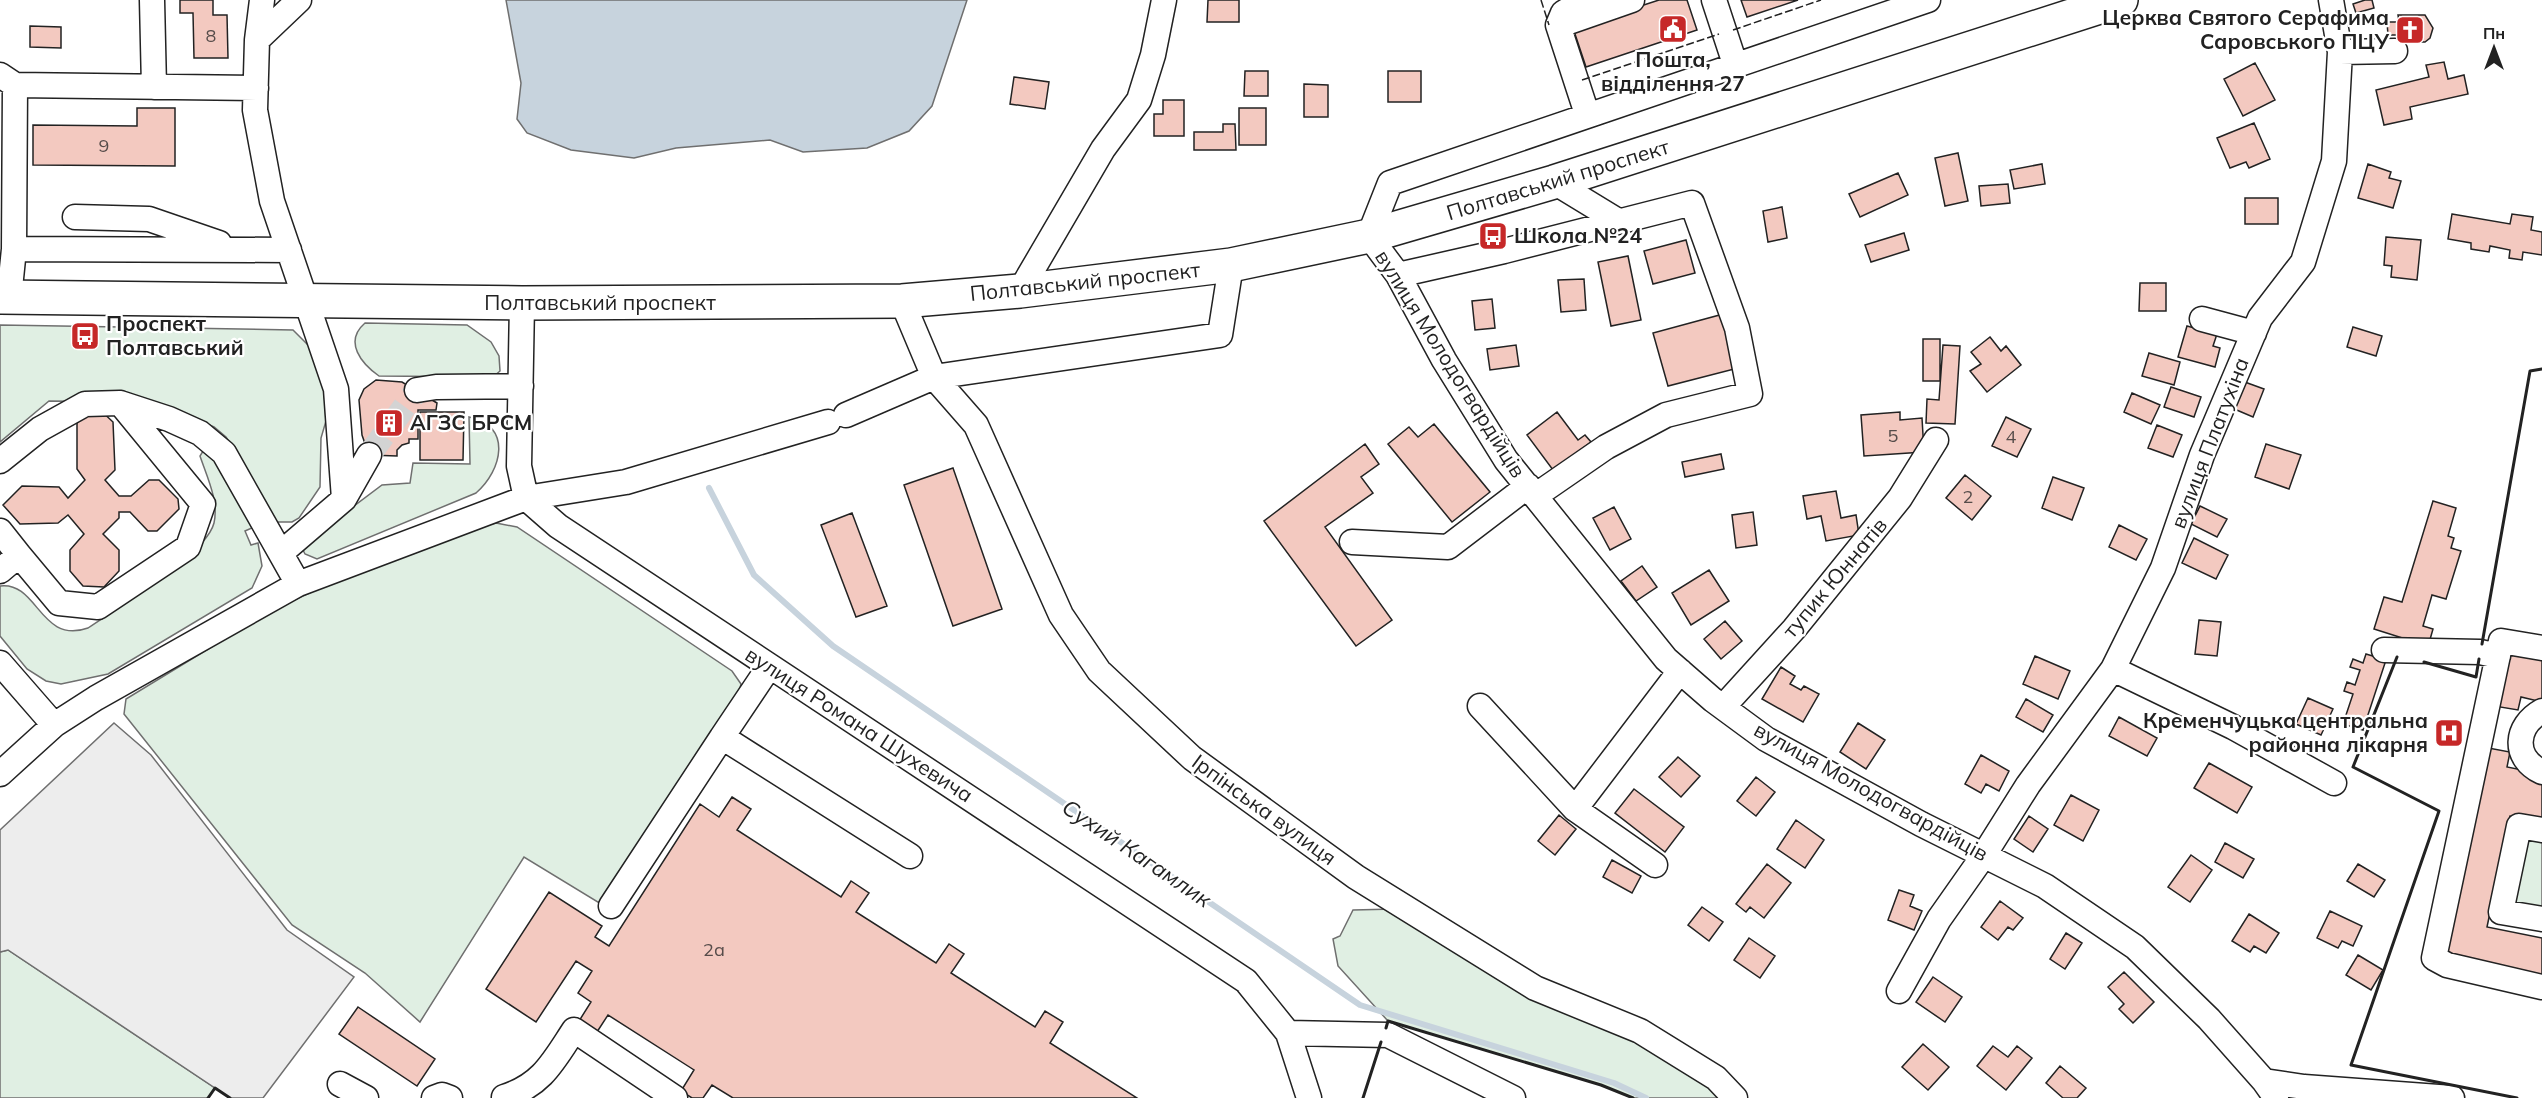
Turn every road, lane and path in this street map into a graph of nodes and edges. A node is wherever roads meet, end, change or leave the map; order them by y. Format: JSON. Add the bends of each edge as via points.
{"nodes":[{"id":1,"x":152,"y":0,"type":"edge"},
{"id":2,"x":262,"y":0,"type":"edge"},
{"id":3,"x":299,"y":0,"type":"edge"},
{"id":4,"x":1164,"y":0,"type":"edge"},
{"id":5,"x":1584,"y":0,"type":"edge"},
{"id":6,"x":1632,"y":0,"type":"edge"},
{"id":7,"x":1714,"y":0,"type":"edge"},
{"id":8,"x":1928,"y":0,"type":"edge"},
{"id":9,"x":2121,"y":0,"type":"edge"},
{"id":10,"x":2331,"y":0,"type":"edge"},
{"id":11,"x":1558,"y":26,"type":"junction"},
{"id":12,"x":257,"y":40,"type":"junction"},
{"id":13,"x":2395,"y":51,"type":"dead end"},
{"id":14,"x":2340,"y":52,"type":"junction"},
{"id":15,"x":1736,"y":67,"type":"junction"},
{"id":16,"x":8,"y":80,"type":"edge"},
{"id":17,"x":154,"y":87,"type":"junction"},
{"id":18,"x":256,"y":88,"type":"junction"},
{"id":19,"x":1587,"y":114,"type":"junction"},
{"id":20,"x":1554,"y":182,"type":"junction"},
{"id":21,"x":75,"y":217,"type":"dead end"},
{"id":22,"x":1618,"y":222,"type":"junction"},
{"id":23,"x":1369,"y":236,"type":"junction"},
{"id":24,"x":14,"y":249,"type":"junction"},
{"id":25,"x":238,"y":250,"type":"junction"},
{"id":26,"x":289,"y":250,"type":"junction"},
{"id":27,"x":1231,"y":265,"type":"junction"},
{"id":28,"x":1398,"y":275,"type":"junction"},
{"id":29,"x":1020,"y":291,"type":"junction"},
{"id":30,"x":3,"y":298,"type":"edge"},
{"id":31,"x":306,"y":301,"type":"junction"},
{"id":32,"x":902,"y":301,"type":"junction"},
{"id":33,"x":522,"y":303,"type":"junction"},
{"id":34,"x":2202,"y":319,"type":"dead end"},
{"id":35,"x":2254,"y":333,"type":"junction"},
{"id":36,"x":934,"y":377,"type":"junction"},
{"id":37,"x":521,"y":386,"type":"junction"},
{"id":38,"x":417,"y":390,"type":"dead end"},
{"id":39,"x":120,"y":403,"type":"junction"},
{"id":40,"x":1936,"y":440,"type":"dead end"},
{"id":41,"x":369,"y":455,"type":"tunnel mouth"},
{"id":42,"x":0,"y":461,"type":"edge"},
{"id":43,"x":1531,"y":491,"type":"junction"},
{"id":44,"x":526,"y":498,"type":"junction"},
{"id":45,"x":344,"y":500,"type":"junction"},
{"id":46,"x":0,"y":531,"type":"edge"},
{"id":47,"x":1352,"y":542,"type":"dead end"},
{"id":48,"x":281,"y":553,"type":"junction"},
{"id":49,"x":19,"y":555,"type":"junction"},
{"id":50,"x":0,"y":571,"type":"edge"},
{"id":51,"x":298,"y":584,"type":"junction"},
{"id":52,"x":2542,"y":648,"type":"edge"},
{"id":53,"x":2384,"y":650,"type":"dead end"},
{"id":54,"x":2498,"y":656,"type":"junction"},
{"id":55,"x":0,"y":663,"type":"edge"},
{"id":56,"x":769,"y":667,"type":"junction"},
{"id":57,"x":2113,"y":669,"type":"junction"},
{"id":58,"x":1680,"y":671,"type":"junction"},
{"id":59,"x":1480,"y":706,"type":"dead end"},
{"id":60,"x":1723,"y":707,"type":"junction"},
{"id":61,"x":2534,"y":717,"type":"edge"},
{"id":62,"x":54,"y":725,"type":"junction"},
{"id":63,"x":2483,"y":725,"type":"junction"},
{"id":64,"x":722,"y":738,"type":"junction"},
{"id":65,"x":2521,"y":747,"type":"junction"},
{"id":66,"x":2542,"y":772,"type":"edge"},
{"id":67,"x":0,"y":774,"type":"edge"},
{"id":68,"x":2334,"y":783,"type":"dead end"},
{"id":69,"x":1575,"y":809,"type":"junction"},
{"id":70,"x":2542,"y":830,"type":"edge"},
{"id":71,"x":1984,"y":855,"type":"junction"},
{"id":72,"x":910,"y":856,"type":"dead end"},
{"id":73,"x":1655,"y":864,"type":"dead end"},
{"id":74,"x":611,"y":906,"type":"dead end"},
{"id":75,"x":2542,"y":919,"type":"edge"},
{"id":76,"x":2542,"y":987,"type":"edge"},
{"id":77,"x":1899,"y":991,"type":"dead end"},
{"id":78,"x":1288,"y":1033,"type":"junction"},
{"id":79,"x":340,"y":1084,"type":"dead end"},
{"id":80,"x":2266,"y":1092,"type":"edge"},
{"id":81,"x":366,"y":1098,"type":"edge"},
{"id":82,"x":434,"y":1098,"type":"edge"},
{"id":83,"x":450,"y":1098,"type":"edge"},
{"id":84,"x":504,"y":1098,"type":"edge"},
{"id":85,"x":675,"y":1098,"type":"edge"},
{"id":86,"x":1309,"y":1098,"type":"edge"},
{"id":87,"x":1513,"y":1098,"type":"edge"},
{"id":88,"x":1735,"y":1098,"type":"edge"},
{"id":89,"x":2452,"y":1098,"type":"edge"}],
"edges":[{"from":1,"to":17,"type":"street"},
{"from":2,"to":12,"type":"street"},
{"from":3,"to":12,"type":"street"},
{"from":4,"to":29,"type":"street","via":[[1139,100],[1103,149]]},
{"from":5,"to":11,"type":"street","via":[[1563,13]]},
{"from":6,"to":11,"type":"street"},
{"from":7,"to":15,"type":"street"},
{"from":8,"to":15,"type":"street"},
{"from":9,"to":20,"type":"highway","name":"Полтавський проспект"},
{"from":10,"to":14,"type":"street","name":"вулиця Платухіна"},
{"from":11,"to":19,"type":"street"},
{"from":12,"to":18,"type":"street"},
{"from":13,"to":14,"type":"street"},
{"from":14,"to":35,"type":"street","name":"вулиця Платухіна","via":[[2334,161],[2303,262],[2260,318]]},
{"from":15,"to":19,"type":"street"},
{"from":16,"to":17,"type":"street"},
{"from":16,"to":24,"type":"street"},
{"from":17,"to":18,"type":"street"},
{"from":18,"to":26,"type":"street","via":[[255,110],[272,201]]},
{"from":19,"to":23,"type":"street","via":[[1390,183]]},
{"from":20,"to":22,"type":"street"},
{"from":20,"to":23,"type":"highway","name":"Полтавський проспект"},
{"from":21,"to":25,"type":"street","via":[[149,219]]},
{"from":22,"to":28,"type":"street"},
{"from":22,"to":43,"type":"street","via":[[1692,203],[1737,328],[1750,394],[1666,416]]},
{"from":23,"to":27,"type":"highway","name":"Полтавський проспект"},
{"from":23,"to":28,"type":"street","name":"вулиця Молодогвардійців"},
{"from":24,"to":25,"type":"street"},
{"from":24,"to":30,"type":"street"},
{"from":25,"to":26,"type":"street"},
{"from":26,"to":31,"type":"street"},
{"from":27,"to":29,"type":"highway","name":"Полтавський проспект"},
{"from":27,"to":36,"type":"street","via":[[1220,335]]},
{"from":28,"to":43,"type":"street","name":"вулиця Молодогвардійців","via":[[1444,360],[1506,460]]},
{"from":29,"to":32,"type":"highway","name":"Полтавський проспект"},
{"from":30,"to":31,"type":"highway","name":"Полтавський проспект"},
{"from":31,"to":33,"type":"highway","name":"Полтавський проспект"},
{"from":31,"to":45,"type":"street","via":[[336,389]]},
{"from":32,"to":33,"type":"highway","name":"Полтавський проспект"},
{"from":32,"to":36,"type":"street","name":"Ірпінська вулиця"},
{"from":33,"to":37,"type":"street"},
{"from":34,"to":35,"type":"street"},
{"from":35,"to":57,"type":"street","name":"вулиця Платухіна","via":[[2202,455],[2163,568]]},
{"from":36,"to":44,"type":"street","via":[[837,419],[626,482]]},
{"from":36,"to":88,"type":"street","name":"Ірпінська вулиця","via":[[976,425],[1061,615],[1099,671],[1192,758],[1356,877],[1468,948],[1535,988],[1640,1031],[1716,1078]]},
{"from":37,"to":38,"type":"street"},
{"from":37,"to":44,"type":"street","via":[[519,466]]},
{"from":39,"to":42,"type":"street","via":[[85,404],[40,429]]},
{"from":39,"to":48,"type":"street","via":[[200,433],[224,453]]},
{"from":39,"to":49,"type":"street","via":[[202,504],[188,547],[98,607],[58,603]]},
{"from":40,"to":60,"type":"street","name":"тупик Юннатів","via":[[1900,498],[1794,629]]},
{"from":41,"to":45,"type":"street"},
{"from":43,"to":47,"type":"street","via":[[1448,547]]},
{"from":43,"to":58,"type":"street","name":"вулиця Молодогвардійців","via":[[1666,659]]},
{"from":44,"to":51,"type":"street"},
{"from":44,"to":56,"type":"street","name":"вулиця Романа Шухевича","via":[[558,526]]},
{"from":45,"to":48,"type":"street"},
{"from":46,"to":49,"type":"street"},
{"from":48,"to":51,"type":"street"},
{"from":49,"to":50,"type":"street"},
{"from":51,"to":62,"type":"street"},
{"from":52,"to":54,"type":"street","via":[[2501,641]]},
{"from":53,"to":54,"type":"street","via":[[2480,652]]},
{"from":54,"to":63,"type":"street"},
{"from":55,"to":62,"type":"street"},
{"from":56,"to":64,"type":"street"},
{"from":56,"to":78,"type":"street","name":"вулиця Романа Шухевича","via":[[1246,981]]},
{"from":57,"to":68,"type":"street"},
{"from":57,"to":71,"type":"street","name":"вулиця Платухіна","via":[[2028,785]]},
{"from":58,"to":60,"type":"street","name":"вулиця Молодогвардійців"},
{"from":58,"to":69,"type":"street"},
{"from":59,"to":69,"type":"street"},
{"from":60,"to":71,"type":"street","name":"вулиця Молодогвардійців","via":[[1766,739]]},
{"from":61,"to":63,"type":"street"},
{"from":61,"to":65,"type":"street","via":[[2520,740]]},
{"from":62,"to":67,"type":"street"},
{"from":63,"to":65,"type":"street"},
{"from":63,"to":76,"type":"street","via":[[2434,958],[2447,965]]},
{"from":64,"to":72,"type":"street"},
{"from":64,"to":74,"type":"street"},
{"from":65,"to":66,"type":"street","via":[[2529,764]]},
{"from":69,"to":73,"type":"street"},
{"from":70,"to":75,"type":"street","via":[[2519,826],[2501,912]]},
{"from":71,"to":77,"type":"street","name":"вулиця Платухіна","via":[[1939,919]]},
{"from":71,"to":80,"type":"street","name":"вулиця Молодогвардійців","via":[[2045,886],[2135,947],[2209,1019]]},
{"from":78,"to":86,"type":"street","name":"вулиця Романа Шухевича"},
{"from":78,"to":87,"type":"street","via":[[1388,1035]]},
{"from":79,"to":81,"type":"street"},
{"from":80,"to":89,"type":"street","via":[[2304,1087]]},
{"from":82,"to":83,"type":"street"},
{"from":84,"to":85,"type":"street","via":[[524,1091],[548,1071],[574,1030]]}]}
